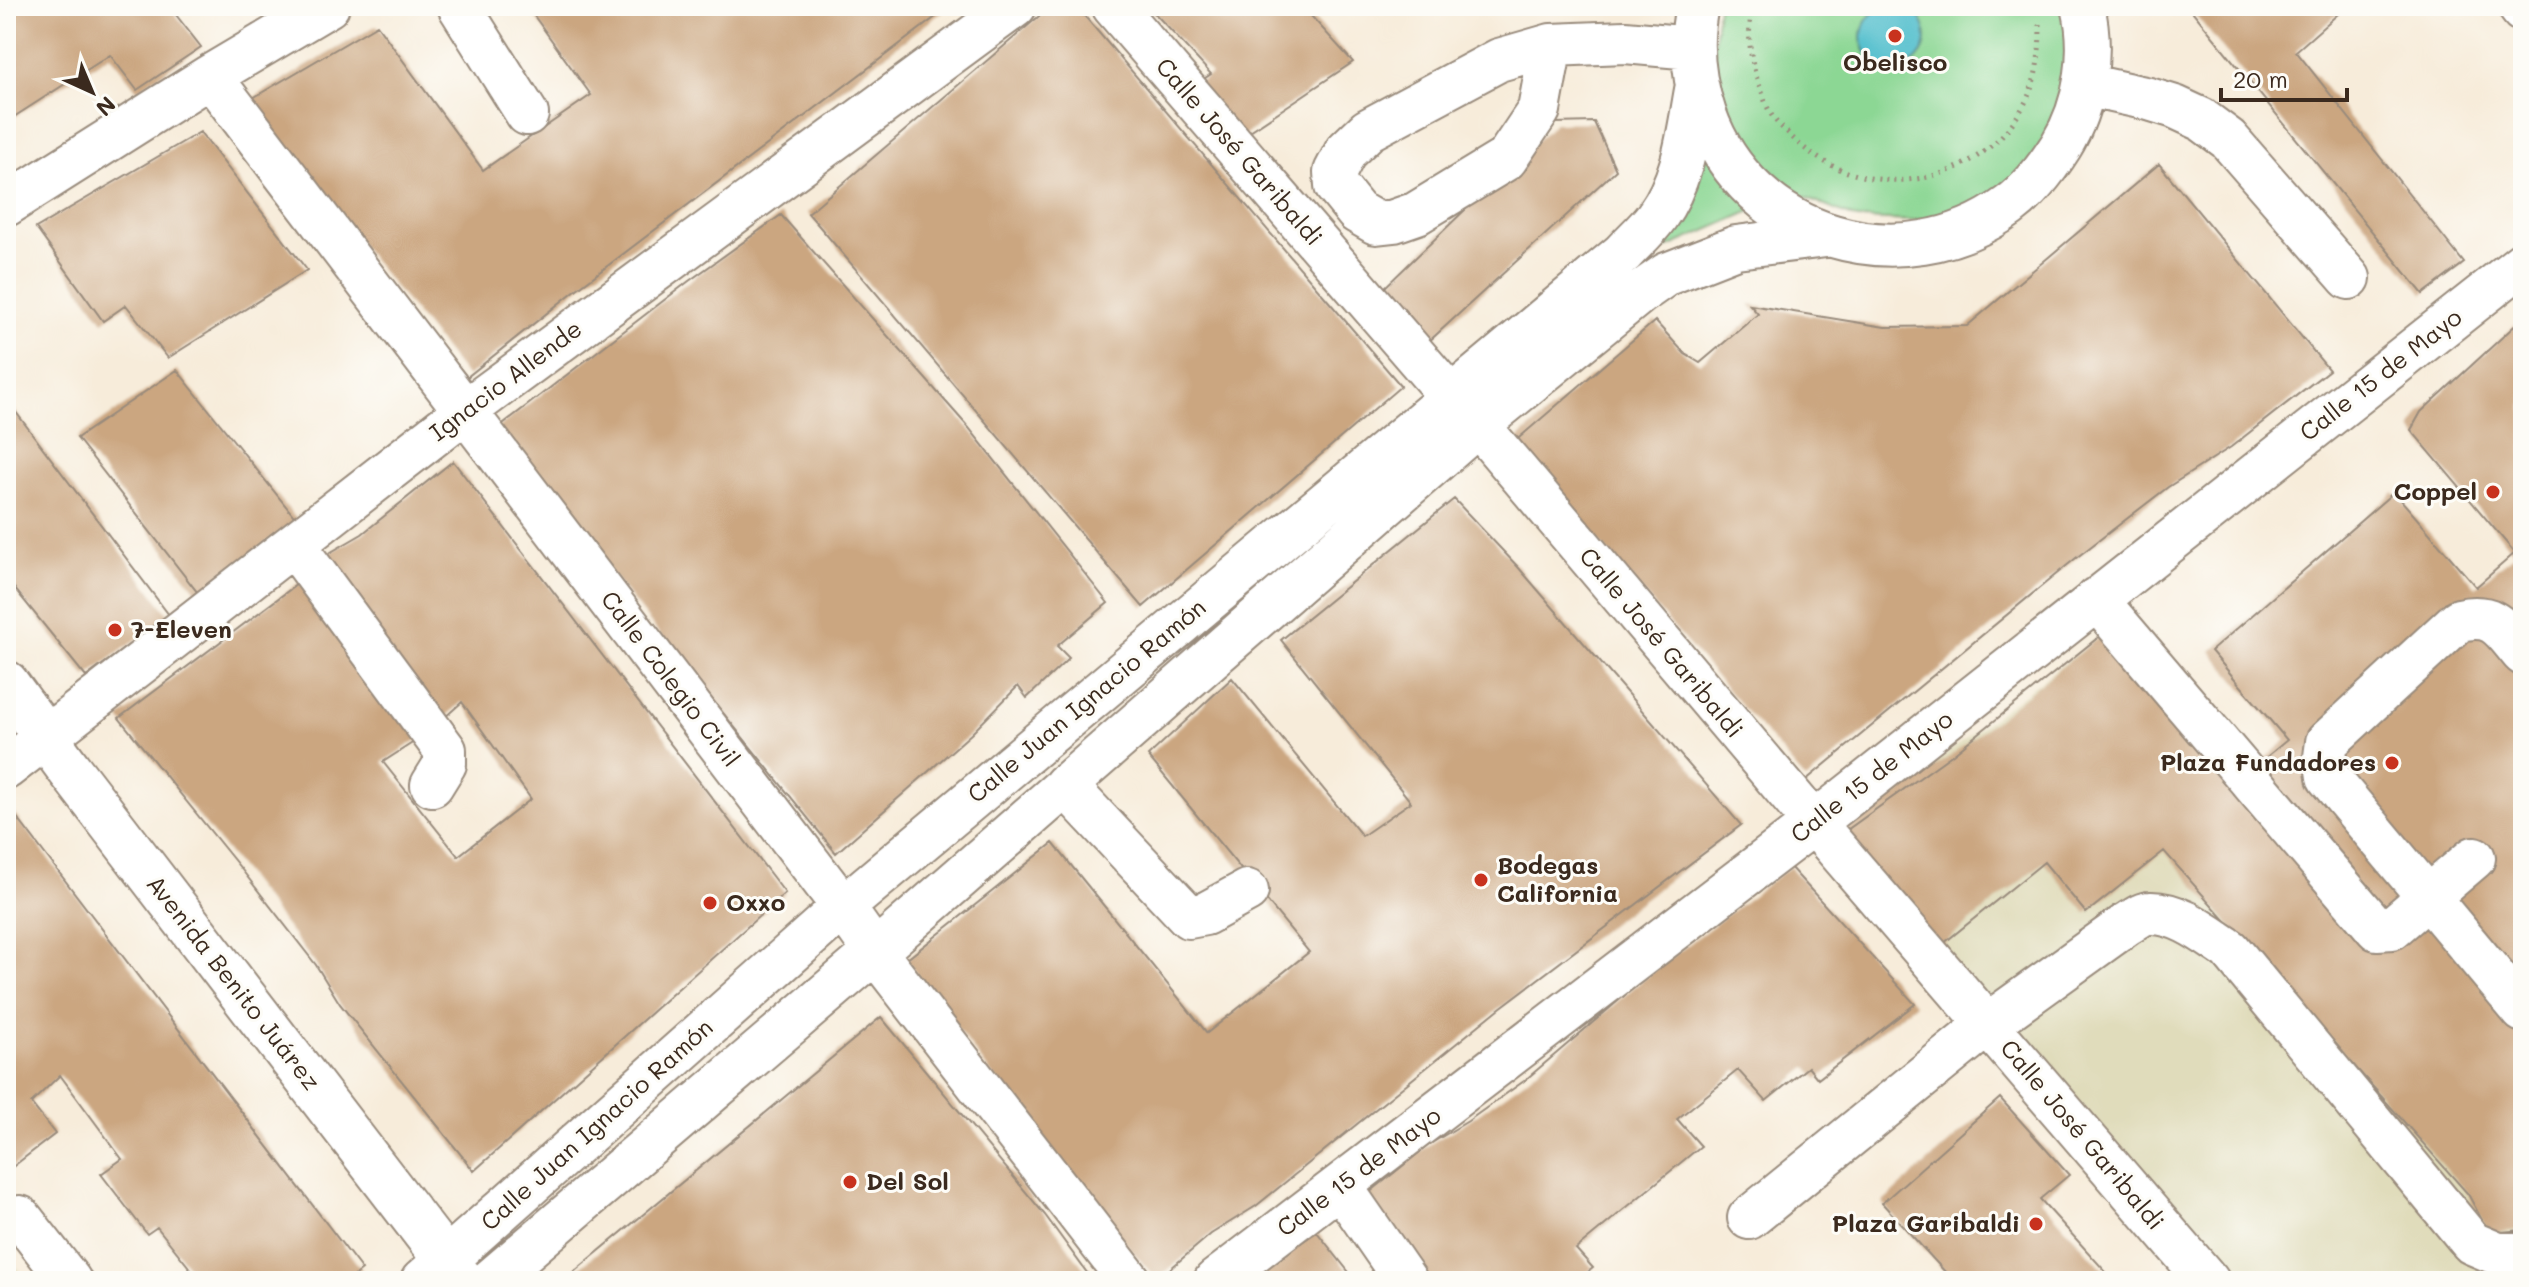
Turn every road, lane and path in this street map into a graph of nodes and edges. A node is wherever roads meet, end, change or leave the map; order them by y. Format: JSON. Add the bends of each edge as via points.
{"nodes":[{"id":1,"x":328,"y":6,"type":"edge"},
{"id":2,"x":459,"y":6,"type":"edge"},
{"id":3,"x":1015,"y":6,"type":"edge"},
{"id":4,"x":1113,"y":6,"type":"edge"},
{"id":5,"x":1753,"y":6,"type":"edge"},
{"id":6,"x":2083,"y":6,"type":"edge"},
{"id":7,"x":2041,"y":16,"type":"dead end"},
{"id":8,"x":1695,"y":18,"type":"edge"},
{"id":9,"x":1551,"y":45,"type":"junction"},
{"id":10,"x":210,"y":76,"type":"junction"},
{"id":11,"x":2085,"y":85,"type":"junction"},
{"id":12,"x":1696,"y":90,"type":"junction"},
{"id":13,"x":527,"y":114,"type":"dead end"},
{"id":14,"x":6,"y":205,"type":"edge"},
{"id":15,"x":1826,"y":236,"type":"junction"},
{"id":16,"x":2523,"y":263,"type":"edge"},
{"id":17,"x":2349,"y":278,"type":"dead end"},
{"id":18,"x":465,"y":411,"type":"junction"},
{"id":19,"x":1464,"y":411,"type":"junction"},
{"id":20,"x":294,"y":545,"type":"junction"},
{"id":21,"x":2096,"y":599,"type":"junction"},
{"id":22,"x":2523,"y":654,"type":"edge"},
{"id":23,"x":6,"y":683,"type":"edge"},
{"id":24,"x":46,"y":737,"type":"junction"},
{"id":25,"x":6,"y":768,"type":"edge"},
{"id":26,"x":432,"y":785,"type":"dead end"},
{"id":27,"x":1065,"y":785,"type":"junction"},
{"id":28,"x":1814,"y":823,"type":"junction"},
{"id":29,"x":2474,"y":858,"type":"dead end"},
{"id":30,"x":1247,"y":891,"type":"dead end"},
{"id":31,"x":2427,"y":899,"type":"junction"},
{"id":32,"x":843,"y":907,"type":"junction"},
{"id":33,"x":875,"y":952,"type":"junction"},
{"id":34,"x":2523,"y":1011,"type":"edge"},
{"id":35,"x":1988,"y":1024,"type":"junction"},
{"id":36,"x":1341,"y":1187,"type":"junction"},
{"id":37,"x":20,"y":1217,"type":"dead end"},
{"id":38,"x":1749,"y":1218,"type":"dead end"},
{"id":39,"x":2523,"y":1254,"type":"edge"},
{"id":40,"x":444,"y":1274,"type":"edge"},
{"id":41,"x":70,"y":1281,"type":"edge"},
{"id":42,"x":490,"y":1281,"type":"edge"},
{"id":43,"x":1130,"y":1281,"type":"edge"},
{"id":44,"x":1215,"y":1281,"type":"edge"},
{"id":45,"x":1406,"y":1281,"type":"edge"},
{"id":46,"x":2208,"y":1281,"type":"edge"}],
"edges":[{"from":1,"to":10,"type":"street"},
{"from":2,"to":13,"type":"street"},
{"from":3,"to":18,"type":"street","name":"Ignacio Allende"},
{"from":4,"to":19,"type":"street","name":"Calle José Garibaldi"},
{"from":5,"to":7,"type":"path","via":[[1753,71],[1773,117],[1808,154],[1853,176],[1903,182],[1953,170],[1995,142],[2024,105],[2039,62]]},
{"from":6,"to":11,"type":"street","via":[[2088,28]]},
{"from":8,"to":9,"type":"street","via":[[1625,42]]},
{"from":8,"to":12,"type":"street"},
{"from":9,"to":9,"type":"street","via":[[1499,60],[1368,130],[1346,151],[1335,172],[1336,186],[1357,212],[1376,223],[1394,221],[1417,213],[1506,159],[1539,110]]},
{"from":10,"to":14,"type":"street"},
{"from":10,"to":18,"type":"street","name":"Calle Colegio Civil"},
{"from":11,"to":15,"type":"street","via":[[2070,131],[2044,172],[2010,205],[1968,230],[1922,243],[1874,245]]},
{"from":11,"to":17,"type":"street","via":[[2149,99],[2201,119],[2228,139]]},
{"from":12,"to":15,"type":"street","via":[[1713,138],[1743,180],[1781,213]]},
{"from":12,"to":19,"type":"street","name":"Calle Juan Ignacio Ramón","via":[[1681,168],[1658,216]]},
{"from":15,"to":19,"type":"street","name":"Calle Juan Ignacio Ramón","via":[[1736,247],[1667,274]]},
{"from":16,"to":21,"type":"street","name":"Calle 15 de Mayo"},
{"from":18,"to":20,"type":"street","name":"Ignacio Allende"},
{"from":18,"to":32,"type":"street","name":"Calle Colegio Civil"},
{"from":19,"to":27,"type":"street","name":"Calle Juan Ignacio Ramón"},
{"from":19,"to":28,"type":"street","name":"Calle José Garibaldi"},
{"from":19,"to":32,"type":"street","name":"Calle Juan Ignacio Ramón"},
{"from":20,"to":24,"type":"street","name":"Ignacio Allende"},
{"from":20,"to":26,"type":"street","via":[[445,750],[445,764]]},
{"from":21,"to":28,"type":"street","name":"Calle 15 de Mayo"},
{"from":21,"to":31,"type":"street","via":[[2370,923],[2377,929],[2392,928]]},
{"from":22,"to":31,"type":"street","via":[[2487,618],[2459,620],[2327,742],[2328,777]]},
{"from":23,"to":24,"type":"main road","name":"Avenida Benito Juárez"},
{"from":24,"to":25,"type":"street","name":"Ignacio Allende"},
{"from":24,"to":40,"type":"main road","name":"Avenida Benito Juárez"},
{"from":27,"to":30,"type":"street","via":[[1189,917]]},
{"from":27,"to":33,"type":"street","name":"Calle Juan Ignacio Ramón"},
{"from":28,"to":35,"type":"street","name":"Calle José Garibaldi"},
{"from":28,"to":36,"type":"street","name":"Calle 15 de Mayo"},
{"from":29,"to":31,"type":"street"},
{"from":31,"to":34,"type":"street"},
{"from":32,"to":33,"type":"street","name":"Calle Colegio Civil"},
{"from":32,"to":40,"type":"street","name":"Calle Juan Ignacio Ramón"},
{"from":33,"to":42,"type":"street","name":"Calle Juan Ignacio Ramón"},
{"from":33,"to":43,"type":"street","name":"Calle Colegio Civil"},
{"from":35,"to":38,"type":"street"},
{"from":35,"to":39,"type":"street","via":[[2147,913],[2197,928],[2230,950],[2472,1243],[2498,1254]]},
{"from":35,"to":46,"type":"street","name":"Calle José Garibaldi"},
{"from":36,"to":44,"type":"street","name":"Calle 15 de Mayo"},
{"from":36,"to":45,"type":"street"},
{"from":37,"to":41,"type":"street"}]}
